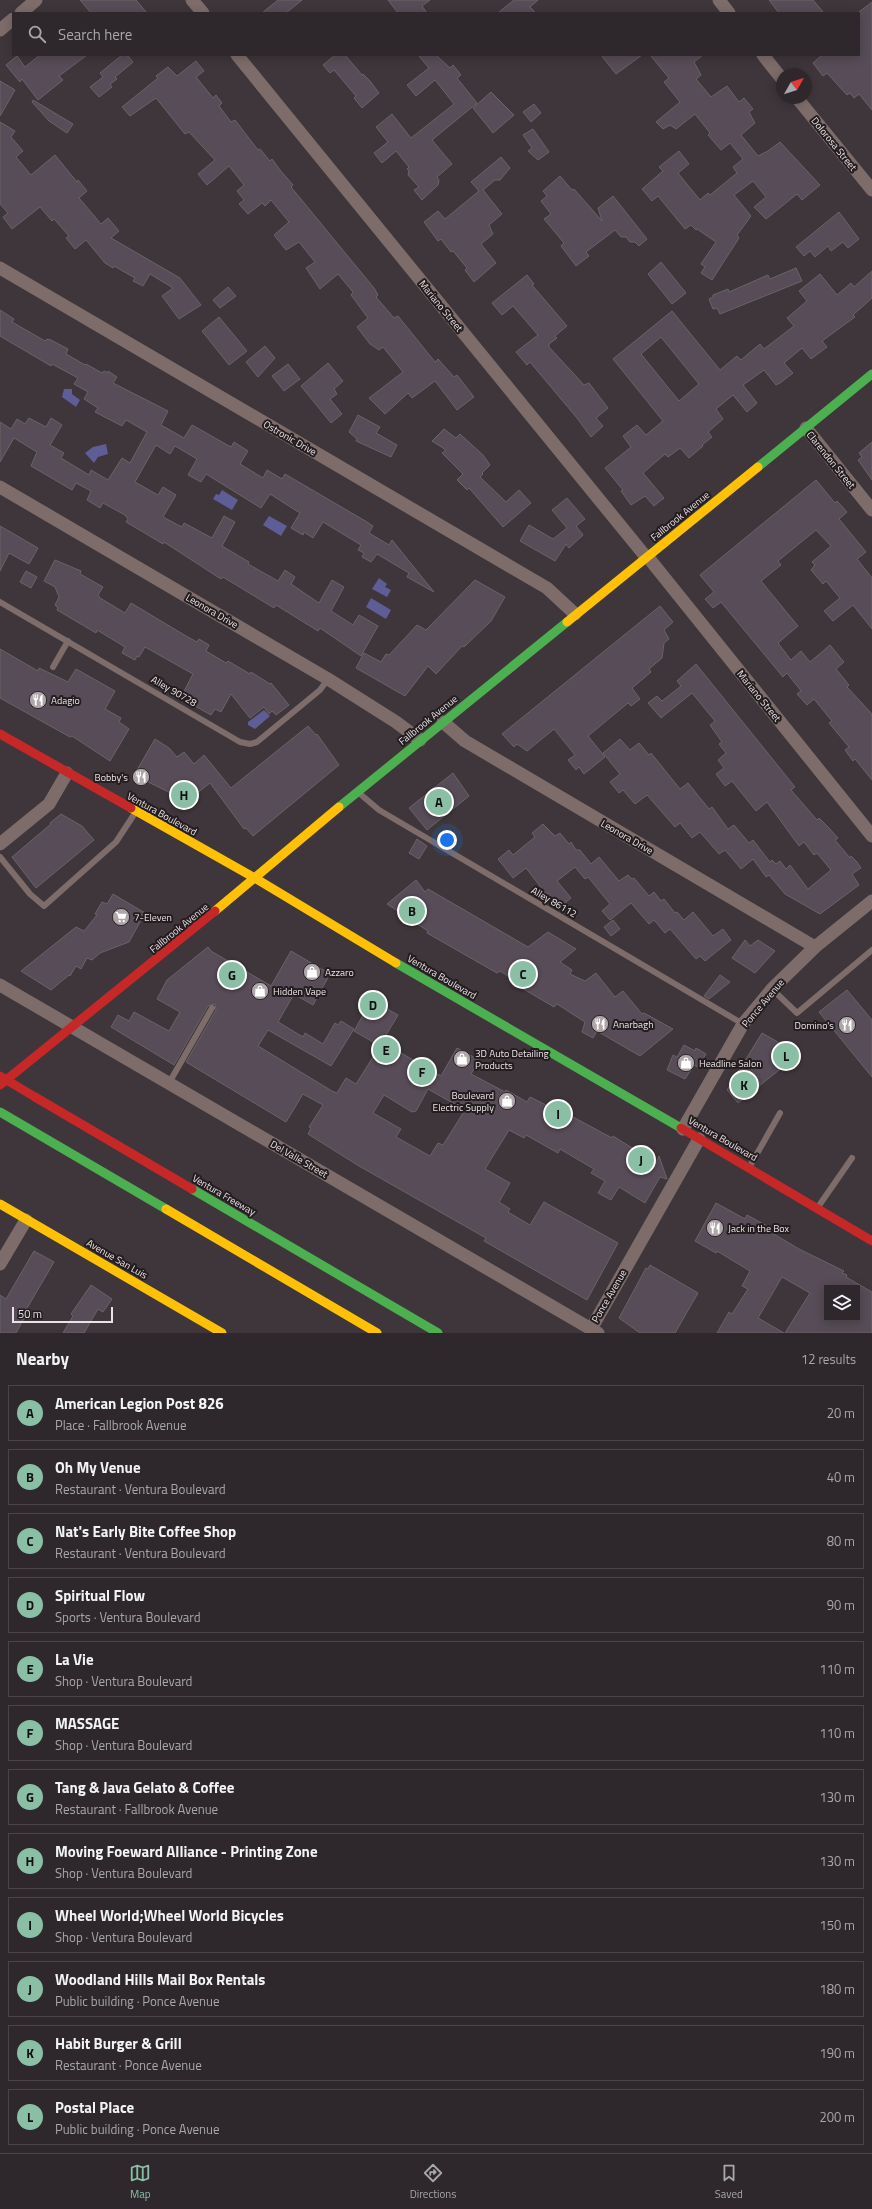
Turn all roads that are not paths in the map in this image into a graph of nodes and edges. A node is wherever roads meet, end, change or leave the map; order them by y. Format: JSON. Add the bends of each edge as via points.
{"nodes":[{"id":1,"x":36,"y":0,"type":"edge"},
{"id":2,"x":192,"y":0,"type":"edge"},
{"id":3,"x":719,"y":0,"type":"edge"},
{"id":4,"x":22,"y":12,"type":"edge"},
{"id":5,"x":202,"y":12,"type":"edge"},
{"id":6,"x":728,"y":12,"type":"edge"},
{"id":7,"x":12,"y":20,"type":"edge"},
{"id":8,"x":0,"y":30,"type":"edge"},
{"id":9,"x":238,"y":56,"type":"edge"},
{"id":10,"x":764,"y":56,"type":"edge"},
{"id":11,"x":776,"y":71,"type":"edge"},
{"id":12,"x":802,"y":104,"type":"edge"},
{"id":13,"x":872,"y":190,"type":"edge"},
{"id":14,"x":0,"y":268,"type":"edge"},
{"id":15,"x":872,"y":374,"type":"edge"},
{"id":16,"x":806,"y":428,"type":"junction"},
{"id":17,"x":0,"y":487,"type":"edge"},
{"id":18,"x":872,"y":510,"type":"edge"},
{"id":19,"x":646,"y":557,"type":"junction"},
{"id":20,"x":0,"y":602,"type":"edge"},
{"id":21,"x":576,"y":614,"type":"junction"},
{"id":22,"x":68,"y":641,"type":"junction"},
{"id":23,"x":53,"y":667,"type":"dead end"},
{"id":24,"x":328,"y":679,"type":"junction"},
{"id":25,"x":443,"y":722,"type":"junction"},
{"id":26,"x":0,"y":734,"type":"edge"},
{"id":27,"x":420,"y":740,"type":"junction"},
{"id":28,"x":67,"y":774,"type":"junction"},
{"id":29,"x":358,"y":792,"type":"junction"},
{"id":30,"x":136,"y":812,"type":"junction"},
{"id":31,"x":872,"y":836,"type":"edge"},
{"id":32,"x":0,"y":844,"type":"edge"},
{"id":33,"x":0,"y":858,"type":"edge"},
{"id":34,"x":255,"y":878,"type":"junction"},
{"id":35,"x":872,"y":901,"type":"edge"},
{"id":36,"x":814,"y":947,"type":"junction"},
{"id":37,"x":872,"y":950,"type":"edge"},
{"id":38,"x":0,"y":985,"type":"edge"},
{"id":39,"x":772,"y":989,"type":"junction"},
{"id":40,"x":212,"y":1008,"type":"dead end"},
{"id":41,"x":743,"y":1024,"type":"junction"},
{"id":42,"x":73,"y":1027,"type":"junction"},
{"id":43,"x":0,"y":1076,"type":"edge"},
{"id":44,"x":170,"y":1083,"type":"junction"},
{"id":45,"x":0,"y":1085,"type":"edge"},
{"id":46,"x":780,"y":1113,"type":"dead end"},
{"id":47,"x":3,"y":1114,"type":"edge"},
{"id":48,"x":682,"y":1129,"type":"junction"},
{"id":49,"x":699,"y":1139,"type":"junction"},
{"id":50,"x":852,"y":1158,"type":"dead end"},
{"id":51,"x":749,"y":1168,"type":"junction"},
{"id":52,"x":0,"y":1204,"type":"edge"},
{"id":53,"x":817,"y":1208,"type":"junction"},
{"id":54,"x":26,"y":1220,"type":"junction"},
{"id":55,"x":872,"y":1241,"type":"edge"},
{"id":56,"x":0,"y":1264,"type":"edge"},
{"id":57,"x":594,"y":1331,"type":"edge"},
{"id":58,"x":222,"y":1333,"type":"edge"},
{"id":59,"x":377,"y":1333,"type":"edge"},
{"id":60,"x":438,"y":1333,"type":"edge"}],
"edges":[{"from":1,"to":4,"type":"street"},
{"from":2,"to":5,"type":"street"},
{"from":3,"to":6,"type":"street"},
{"from":7,"to":8,"type":"street"},
{"from":9,"to":19,"type":"street","name":"Mariano Street"},
{"from":10,"to":11,"type":"street"},
{"from":12,"to":13,"type":"street","name":"Dolorosa Street"},
{"from":14,"to":21,"type":"street","name":"Ostronic Drive","via":[[548,588]]},
{"from":15,"to":16,"type":"main road","name":"Fallbrook Avenue"},
{"from":16,"to":18,"type":"street","name":"Clarendon Street"},
{"from":16,"to":19,"type":"main road","name":"Fallbrook Avenue"},
{"from":17,"to":24,"type":"street","name":"Leonora Drive"},
{"from":19,"to":21,"type":"main road","name":"Fallbrook Avenue"},
{"from":19,"to":31,"type":"street","name":"Mariano Street"},
{"from":20,"to":22,"type":"lane","name":"Alley 90728"},
{"from":21,"to":25,"type":"main road","name":"Fallbrook Avenue"},
{"from":22,"to":23,"type":"lane"},
{"from":22,"to":24,"type":"lane","name":"Alley 90728","via":[[240,742],[250,744],[257,742],[320,690]]},
{"from":24,"to":27,"type":"street","name":"Leonora Drive"},
{"from":25,"to":27,"type":"main road","name":"Fallbrook Avenue"},
{"from":25,"to":36,"type":"street","name":"Leonora Drive","via":[[464,741]]},
{"from":26,"to":28,"type":"main road","name":"Ventura Boulevard"},
{"from":27,"to":29,"type":"main road","name":"Fallbrook Avenue"},
{"from":28,"to":30,"type":"main road","name":"Ventura Boulevard"},
{"from":28,"to":32,"type":"street","via":[[49,804]]},
{"from":29,"to":34,"type":"main road","name":"Fallbrook Avenue"},
{"from":29,"to":41,"type":"lane","name":"Alley 86112","via":[[379,810]]},
{"from":30,"to":33,"type":"lane","via":[[116,842],[44,906],[30,894]]},
{"from":30,"to":34,"type":"main road","name":"Ventura Boulevard"},
{"from":34,"to":42,"type":"main road","name":"Fallbrook Avenue"},
{"from":34,"to":48,"type":"main road","name":"Ventura Boulevard","via":[[409,971]]},
{"from":35,"to":36,"type":"street","name":"Ponce Avenue"},
{"from":36,"to":39,"type":"street","name":"Ponce Avenue"},
{"from":37,"to":39,"type":"lane","via":[[797,1014]]},
{"from":38,"to":42,"type":"street","name":"Del Valle Street"},
{"from":39,"to":41,"type":"street","name":"Ponce Avenue"},
{"from":40,"to":44,"type":"lane"},
{"from":41,"to":48,"type":"street","name":"Ponce Avenue"},
{"from":42,"to":44,"type":"street","name":"Del Valle Street"},
{"from":42,"to":45,"type":"main road","name":"Fallbrook Avenue"},
{"from":43,"to":60,"type":"main road","name":"Ventura Freeway","bridge":true},
{"from":44,"to":57,"type":"street","name":"Del Valle Street"},
{"from":46,"to":51,"type":"lane"},
{"from":47,"to":59,"type":"main road"},
{"from":48,"to":49,"type":"main road","name":"Ventura Boulevard"},
{"from":49,"to":51,"type":"main road","name":"Ventura Boulevard"},
{"from":49,"to":57,"type":"street","name":"Ponce Avenue"},
{"from":50,"to":53,"type":"lane"},
{"from":51,"to":53,"type":"main road","name":"Ventura Boulevard"},
{"from":52,"to":54,"type":"main road","name":"Avenue San Luis"},
{"from":53,"to":55,"type":"main road","name":"Ventura Boulevard"},
{"from":54,"to":56,"type":"street"},
{"from":54,"to":58,"type":"main road","name":"Avenue San Luis"}]}
